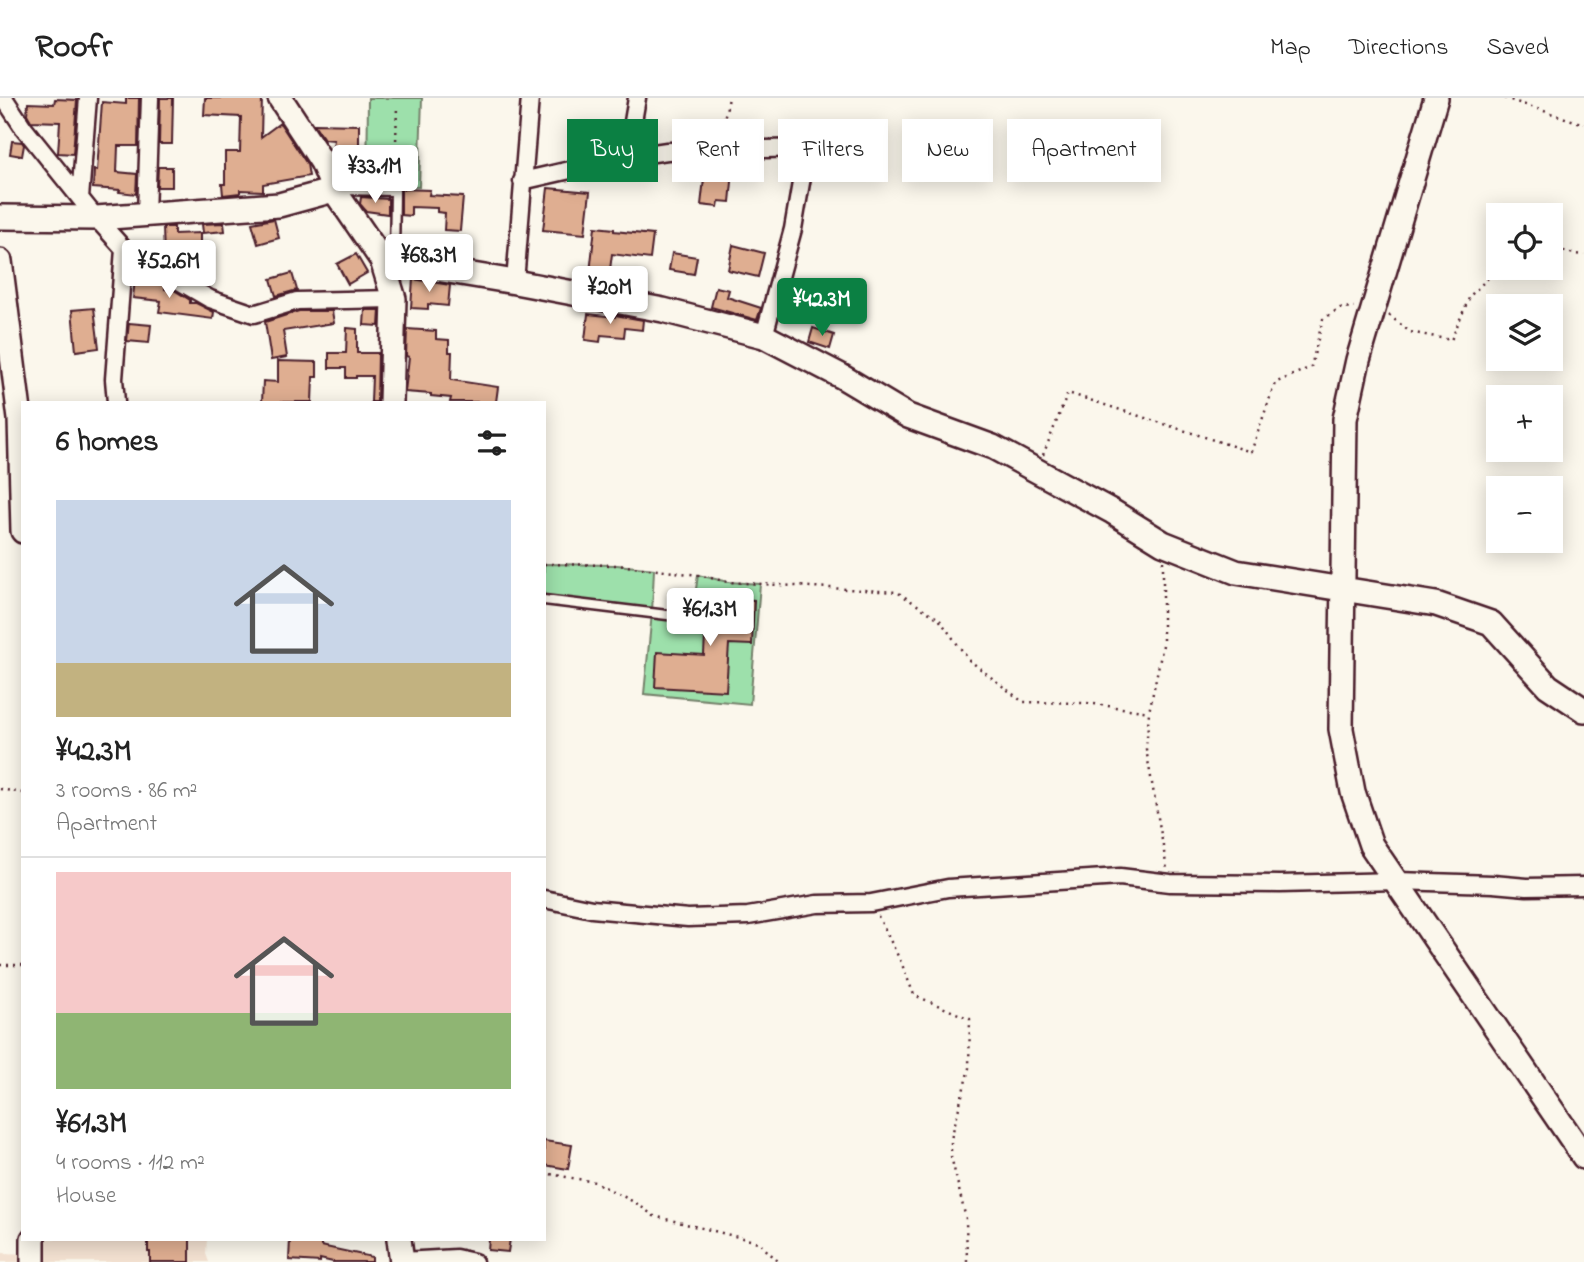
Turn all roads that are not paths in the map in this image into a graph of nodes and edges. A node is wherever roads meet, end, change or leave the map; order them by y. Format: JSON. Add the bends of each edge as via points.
{"nodes":[{"id":1,"x":4,"y":98,"type":"edge"},
{"id":2,"x":88,"y":98,"type":"edge"},
{"id":3,"x":150,"y":98,"type":"edge"},
{"id":4,"x":279,"y":98,"type":"edge"},
{"id":5,"x":530,"y":98,"type":"edge"},
{"id":6,"x":637,"y":98,"type":"edge"},
{"id":7,"x":1436,"y":98,"type":"edge"},
{"id":8,"x":633,"y":119,"type":"edge"},
{"id":9,"x":658,"y":152,"type":"edge"},
{"id":10,"x":567,"y":171,"type":"edge"},
{"id":11,"x":522,"y":181,"type":"junction"},
{"id":12,"x":334,"y":190,"type":"junction"},
{"id":13,"x":80,"y":198,"type":"junction"},
{"id":14,"x":146,"y":214,"type":"junction"},
{"id":15,"x":0,"y":217,"type":"edge"},
{"id":16,"x":96,"y":218,"type":"junction"},
{"id":17,"x":124,"y":249,"type":"junction"},
{"id":18,"x":0,"y":261,"type":"edge"},
{"id":19,"x":388,"y":262,"type":"junction"},
{"id":20,"x":514,"y":282,"type":"junction"},
{"id":21,"x":394,"y":299,"type":"junction"},
{"id":22,"x":764,"y":336,"type":"junction"},
{"id":23,"x":116,"y":401,"type":"edge"},
{"id":24,"x":391,"y":401,"type":"edge"},
{"id":25,"x":21,"y":456,"type":"edge"},
{"id":26,"x":1342,"y":589,"type":"junction"},
{"id":27,"x":546,"y":600,"type":"edge"},
{"id":28,"x":692,"y":618,"type":"dead end"},
{"id":29,"x":1584,"y":710,"type":"edge"},
{"id":30,"x":1397,"y":881,"type":"junction"},
{"id":31,"x":1584,"y":886,"type":"edge"},
{"id":32,"x":546,"y":899,"type":"edge"},
{"id":33,"x":1584,"y":1157,"type":"edge"},
{"id":34,"x":33,"y":1241,"type":"edge"},
{"id":35,"x":401,"y":1254,"type":"edge"},
{"id":36,"x":33,"y":1262,"type":"edge"},
{"id":37,"x":474,"y":1262,"type":"edge"}],
"edges":[{"from":1,"to":13,"type":"street"},
{"from":2,"to":13,"type":"street"},
{"from":3,"to":14,"type":"street"},
{"from":4,"to":12,"type":"street","via":[[322,162]]},
{"from":5,"to":11,"type":"street"},
{"from":6,"to":8,"type":"street"},
{"from":7,"to":26,"type":"street","via":[[1358,360],[1345,419]]},
{"from":9,"to":22,"type":"street","via":[[807,148],[793,229]]},
{"from":10,"to":11,"type":"street"},
{"from":11,"to":20,"type":"street"},
{"from":12,"to":14,"type":"street","via":[[279,205]]},
{"from":12,"to":19,"type":"street"},
{"from":12,"to":19,"type":"lane","via":[[395,191]]},
{"from":13,"to":16,"type":"street"},
{"from":14,"to":16,"type":"street"},
{"from":15,"to":16,"type":"street"},
{"from":16,"to":17,"type":"street"},
{"from":17,"to":21,"type":"street","via":[[210,299],[254,314],[297,301]]},
{"from":17,"to":23,"type":"street"},
{"from":18,"to":25,"type":"street"},
{"from":19,"to":20,"type":"street"},
{"from":19,"to":21,"type":"street"},
{"from":20,"to":22,"type":"street","via":[[663,310]]},
{"from":21,"to":24,"type":"street"},
{"from":22,"to":26,"type":"street","via":[[908,416],[993,447],[1163,543],[1236,572]]},
{"from":26,"to":29,"type":"street","via":[[1436,604],[1491,623],[1548,686]]},
{"from":26,"to":30,"type":"street","via":[[1340,729],[1353,792],[1371,845]]},
{"from":27,"to":28,"type":"lane"},
{"from":30,"to":31,"type":"street"},
{"from":30,"to":32,"type":"street","via":[[1170,883],[1120,877],[948,888],[871,903],[688,918],[592,909]]},
{"from":30,"to":33,"type":"street"},
{"from":34,"to":36,"type":"street"},
{"from":35,"to":37,"type":"street"}]}
